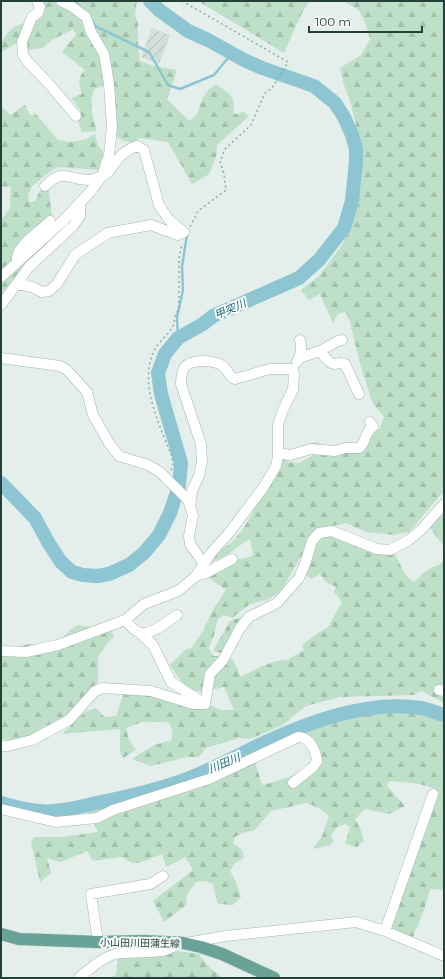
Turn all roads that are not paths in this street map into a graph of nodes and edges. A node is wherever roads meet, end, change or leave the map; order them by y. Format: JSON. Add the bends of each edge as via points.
{"nodes":[{"id":1,"x":38,"y":1,"type":"edge"},
{"id":2,"x":61,"y":1,"type":"edge"},
{"id":3,"x":76,"y":116,"type":"dead end"},
{"id":4,"x":102,"y":176,"type":"junction"},
{"id":5,"x":45,"y":186,"type":"dead end"},
{"id":6,"x":80,"y":203,"type":"junction"},
{"id":7,"x":50,"y":221,"type":"dead end"},
{"id":8,"x":16,"y":262,"type":"junction"},
{"id":9,"x":1,"y":278,"type":"edge"},
{"id":10,"x":17,"y":284,"type":"junction"},
{"id":11,"x":1,"y":306,"type":"edge"},
{"id":12,"x":300,"y":340,"type":"dead end"},
{"id":13,"x":342,"y":340,"type":"dead end"},
{"id":14,"x":320,"y":351,"type":"junction"},
{"id":15,"x":1,"y":358,"type":"edge"},
{"id":16,"x":299,"y":358,"type":"junction"},
{"id":17,"x":293,"y":369,"type":"junction"},
{"id":18,"x":359,"y":394,"type":"dead end"},
{"id":19,"x":370,"y":422,"type":"dead end"},
{"id":20,"x":278,"y":453,"type":"junction"},
{"id":21,"x":189,"y":503,"type":"junction"},
{"id":22,"x":444,"y":504,"type":"edge"},
{"id":23,"x":232,"y":559,"type":"dead end"},
{"id":24,"x":204,"y":564,"type":"junction"},
{"id":25,"x":196,"y":576,"type":"junction"},
{"id":26,"x":177,"y":615,"type":"dead end"},
{"id":27,"x":125,"y":620,"type":"junction"},
{"id":28,"x":140,"y":633,"type":"junction"},
{"id":29,"x":1,"y":651,"type":"edge"},
{"id":30,"x":205,"y":704,"type":"junction"},
{"id":31,"x":1,"y":746,"type":"edge"},
{"id":32,"x":293,"y":783,"type":"dead end"},
{"id":33,"x":433,"y":794,"type":"dead end"},
{"id":34,"x":1,"y":809,"type":"edge"},
{"id":35,"x":163,"y":876,"type":"dead end"},
{"id":36,"x":385,"y":931,"type":"junction"},
{"id":37,"x":1,"y":934,"type":"edge"},
{"id":38,"x":98,"y":942,"type":"junction"},
{"id":39,"x":180,"y":943,"type":"junction"},
{"id":40,"x":444,"y":956,"type":"edge"},
{"id":41,"x":79,"y":978,"type":"edge"},
{"id":42,"x":274,"y":978,"type":"edge"}],
"edges":[{"from":1,"to":3,"type":"street","via":[[38,13],[32,17],[22,42],[24,55]]},
{"from":2,"to":4,"type":"street","via":[[86,17],[91,32],[104,54],[108,69],[112,127],[109,155]]},
{"from":4,"to":5,"type":"street","via":[[89,180],[58,176]]},
{"from":4,"to":6,"type":"street"},
{"from":4,"to":10,"type":"street","via":[[110,171],[117,159],[129,149],[137,146],[144,150],[159,205],[170,220],[184,232],[178,236],[151,225],[108,233],[75,256],[57,284],[49,290],[42,292]]},
{"from":6,"to":8,"type":"street"},
{"from":6,"to":10,"type":"street","via":[[80,216],[73,226],[29,267]]},
{"from":7,"to":8,"type":"street","via":[[24,244]]},
{"from":8,"to":9,"type":"street"},
{"from":10,"to":11,"type":"street"},
{"from":12,"to":16,"type":"street"},
{"from":13,"to":14,"type":"street"},
{"from":14,"to":16,"type":"street"},
{"from":14,"to":18,"type":"street","via":[[330,363],[345,364]]},
{"from":15,"to":21,"type":"street","via":[[60,366],[67,370],[87,392],[93,415],[119,456],[148,465],[160,472]]},
{"from":16,"to":17,"type":"street"},
{"from":17,"to":20,"type":"street","via":[[293,389],[278,425]]},
{"from":17,"to":21,"type":"street","via":[[270,369],[236,379],[232,378],[224,367],[209,361],[190,362],[186,365],[181,374],[181,384],[201,444],[202,462]]},
{"from":19,"to":20,"type":"street","via":[[373,426],[367,431],[359,448],[336,451],[311,449],[290,455]]},
{"from":20,"to":24,"type":"street","via":[[276,466],[264,488]]},
{"from":21,"to":24,"type":"street","via":[[193,515],[190,544]]},
{"from":22,"to":30,"type":"street","via":[[421,530],[390,550],[377,549],[332,531],[319,533],[312,541],[299,578],[277,603],[249,617],[240,628],[223,660],[210,674]]},
{"from":23,"to":25,"type":"street"},
{"from":24,"to":25,"type":"street"},
{"from":25,"to":27,"type":"street","via":[[178,591],[144,604]]},
{"from":26,"to":28,"type":"street","via":[[150,633]]},
{"from":27,"to":28,"type":"street"},
{"from":27,"to":29,"type":"street","via":[[58,645],[26,652]]},
{"from":28,"to":30,"type":"street","via":[[153,645],[171,682]]},
{"from":30,"to":31,"type":"street","via":[[193,704],[151,691],[103,688],[95,691],[69,720],[32,740]]},
{"from":32,"to":34,"type":"street","via":[[317,761],[309,742],[302,737],[209,779],[113,810],[97,818],[56,822]]},
{"from":33,"to":36,"type":"street"},
{"from":35,"to":38,"type":"street","via":[[150,884],[91,894]]},
{"from":36,"to":39,"type":"street","via":[[356,922]]},
{"from":36,"to":40,"type":"street"},
{"from":37,"to":38,"type":"main road","name":"小山田川田蒲生線","via":[[19,939]]},
{"from":38,"to":39,"type":"main road","name":"小山田川田蒲生線"},
{"from":39,"to":41,"type":"street","via":[[163,952],[114,954]]},
{"from":39,"to":42,"type":"main road","name":"小山田川田蒲生線","via":[[222,954]]}]}
